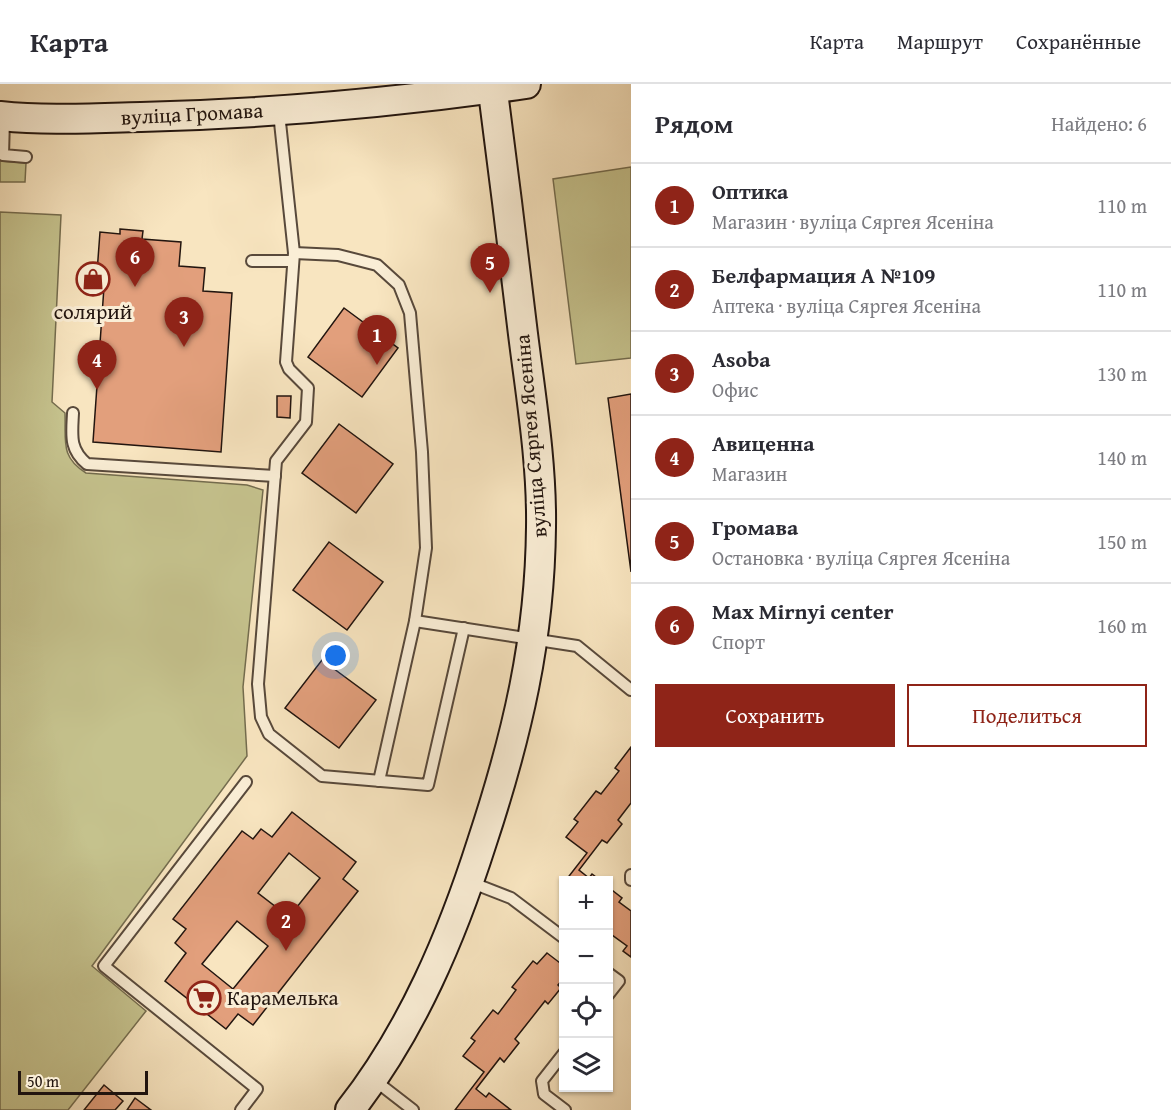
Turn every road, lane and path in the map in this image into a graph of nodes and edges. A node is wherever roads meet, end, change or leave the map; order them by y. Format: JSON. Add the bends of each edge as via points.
{"nodes":[{"id":1,"x":526,"y":84,"type":"edge"},
{"id":2,"x":493,"y":86,"type":"edge"},
{"id":3,"x":279,"y":109,"type":"junction"},
{"id":4,"x":2,"y":116,"type":"edge"},
{"id":5,"x":26,"y":158,"type":"dead end"},
{"id":6,"x":294,"y":257,"type":"junction"},
{"id":7,"x":252,"y":261,"type":"dead end"},
{"id":8,"x":73,"y":413,"type":"dead end"},
{"id":9,"x":275,"y":476,"type":"junction"},
{"id":10,"x":415,"y":621,"type":"junction"},
{"id":11,"x":464,"y":628,"type":"junction"},
{"id":12,"x":534,"y":639,"type":"junction"},
{"id":13,"x":631,"y":690,"type":"edge"},
{"id":14,"x":379,"y":781,"type":"junction"},
{"id":15,"x":246,"y":782,"type":"dead end"},
{"id":16,"x":469,"y":882,"type":"junction"},
{"id":17,"x":559,"y":934,"type":"edge"},
{"id":18,"x":613,"y":976,"type":"edge"},
{"id":19,"x":613,"y":989,"type":"edge"},
{"id":20,"x":559,"y":1059,"type":"edge"},
{"id":21,"x":373,"y":1079,"type":"junction"},
{"id":22,"x":241,"y":1110,"type":"edge"},
{"id":23,"x":350,"y":1110,"type":"edge"},
{"id":24,"x":412,"y":1110,"type":"edge"},
{"id":25,"x":564,"y":1110,"type":"edge"}],
"edges":[{"from":1,"to":2,"type":"main road","name":"вуліца Громава"},
{"from":2,"to":3,"type":"main road","name":"вуліца Громава","via":[[430,97]]},
{"from":2,"to":12,"type":"main road","name":"вуліца Сяргея Ясеніна","via":[[540,489],[540,574]]},
{"from":3,"to":4,"type":"main road","name":"вуліца Громава","via":[[177,116]]},
{"from":3,"to":6,"type":"lane"},
{"from":4,"to":5,"type":"lane","via":[[3,155]]},
{"from":6,"to":7,"type":"lane"},
{"from":6,"to":9,"type":"lane","via":[[286,362],[308,388],[306,422],[276,462]]},
{"from":6,"to":10,"type":"lane","via":[[338,255],[377,265],[399,285],[406,299],[422,452],[426,548]]},
{"from":8,"to":9,"type":"lane","via":[[72,443],[77,456],[87,464]]},
{"from":9,"to":14,"type":"lane","via":[[258,684],[261,717],[269,734],[322,776]]},
{"from":10,"to":11,"type":"lane"},
{"from":10,"to":14,"type":"lane"},
{"from":11,"to":12,"type":"lane"},
{"from":11,"to":14,"type":"lane","via":[[428,785]]},
{"from":12,"to":13,"type":"lane","via":[[577,646]]},
{"from":12,"to":16,"type":"main road","name":"вуліца Сяргея Ясеніна","via":[[508,763]]},
{"from":15,"to":22,"type":"lane","via":[[104,966],[257,1089]]},
{"from":16,"to":17,"type":"lane","via":[[511,898]]},
{"from":16,"to":21,"type":"main road","name":"вуліца Сяргея Ясеніна","via":[[427,984]]},
{"from":18,"to":19,"type":"lane","via":[[619,981]]},
{"from":20,"to":25,"type":"lane","via":[[542,1081],[544,1094]]},
{"from":21,"to":23,"type":"main road","name":"вуліца Сяргея Ясеніна"},
{"from":21,"to":24,"type":"lane"}]}
